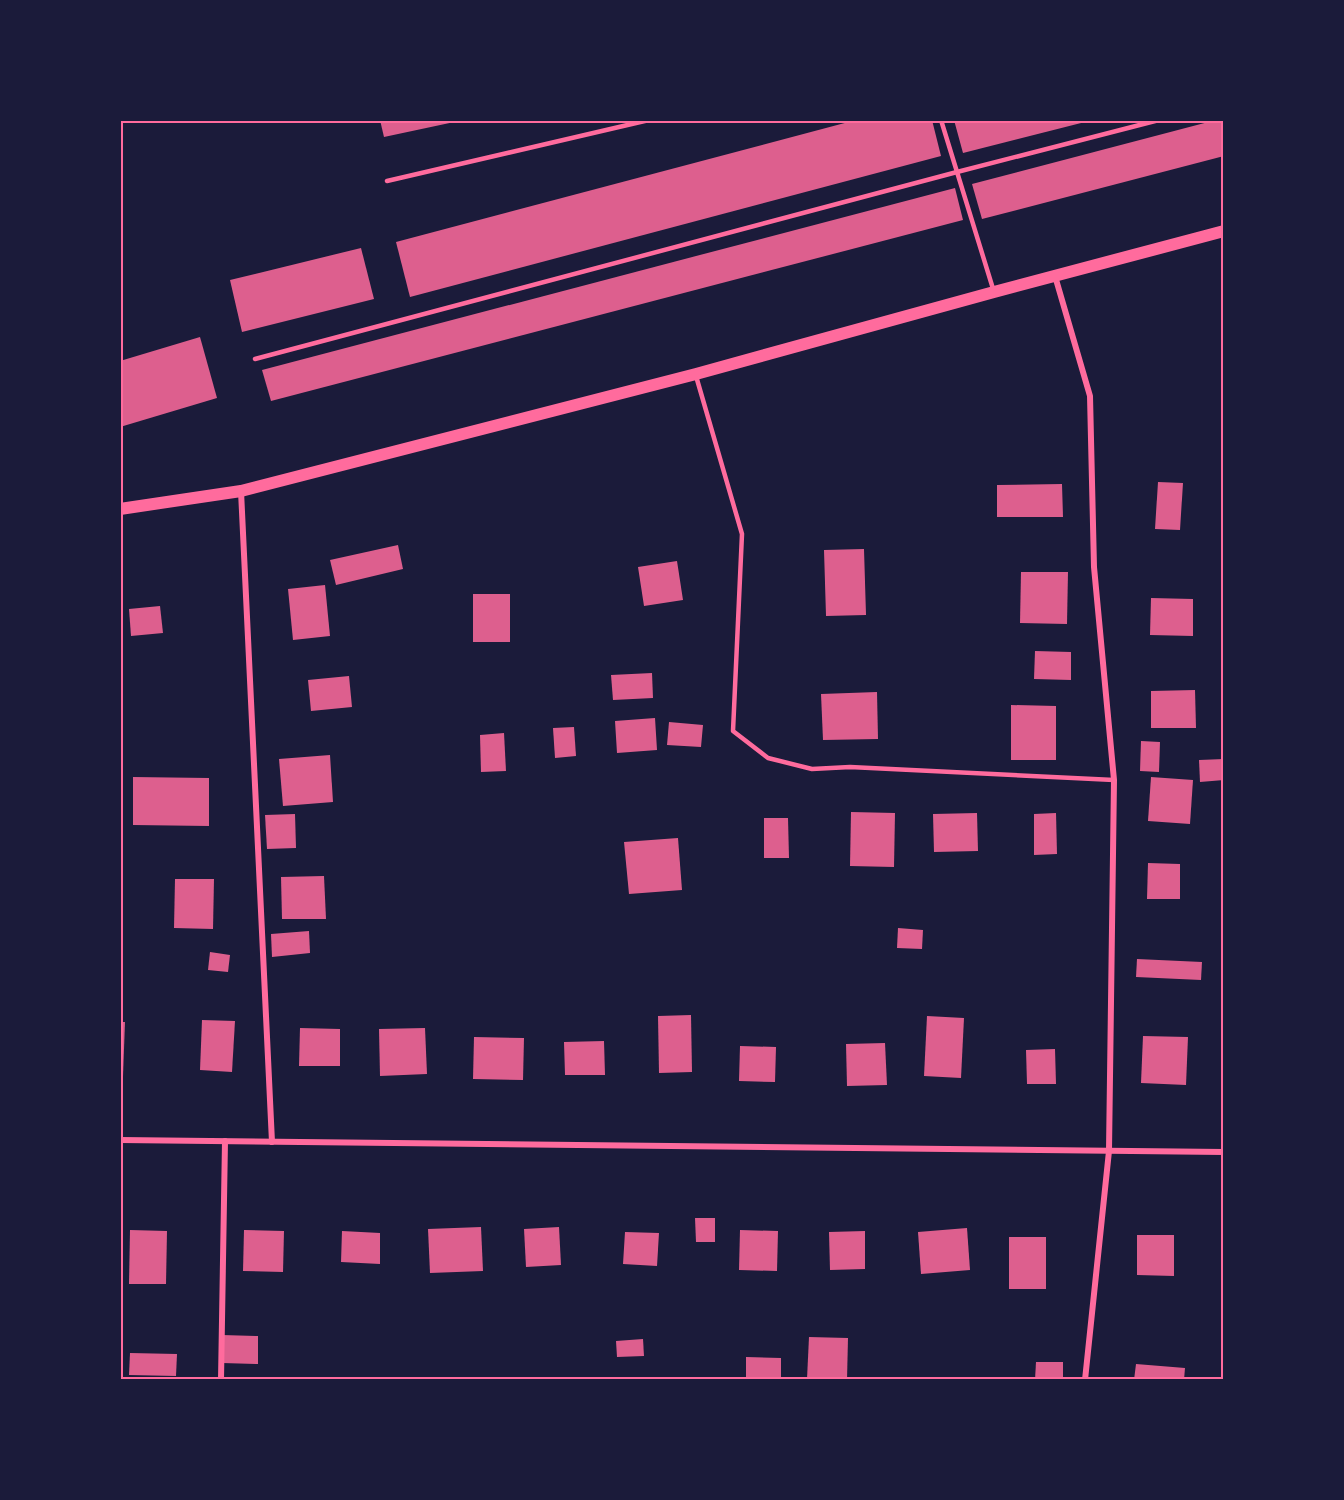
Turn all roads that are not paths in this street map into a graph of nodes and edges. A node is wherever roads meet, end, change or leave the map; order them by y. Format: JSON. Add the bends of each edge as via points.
{"nodes":[{"id":1,"x":649,"y":120,"type":"edge"},
{"id":2,"x":941,"y":120,"type":"edge"},
{"id":3,"x":1160,"y":120,"type":"edge"},
{"id":4,"x":957,"y":172,"type":"junction"},
{"id":5,"x":387,"y":181,"type":"dead end"},
{"id":6,"x":1224,"y":231,"type":"edge"},
{"id":7,"x":1055,"y":276,"type":"junction"},
{"id":8,"x":994,"y":291,"type":"junction"},
{"id":9,"x":255,"y":359,"type":"dead end"},
{"id":10,"x":696,"y":374,"type":"junction"},
{"id":11,"x":241,"y":491,"type":"junction"},
{"id":12,"x":120,"y":509,"type":"edge"},
{"id":13,"x":1114,"y":780,"type":"junction"},
{"id":14,"x":120,"y":1140,"type":"edge"},
{"id":15,"x":225,"y":1140,"type":"junction"},
{"id":16,"x":272,"y":1142,"type":"junction"},
{"id":17,"x":1109,"y":1151,"type":"junction"},
{"id":18,"x":1224,"y":1152,"type":"edge"},
{"id":19,"x":221,"y":1380,"type":"edge"},
{"id":20,"x":1085,"y":1380,"type":"edge"}],
"edges":[{"from":1,"to":5,"type":"lane"},
{"from":2,"to":4,"type":"lane"},
{"from":3,"to":4,"type":"lane"},
{"from":4,"to":8,"type":"lane"},
{"from":4,"to":9,"type":"lane"},
{"from":6,"to":7,"type":"main road"},
{"from":7,"to":8,"type":"main road"},
{"from":7,"to":13,"type":"street","via":[[1090,396],[1094,567]]},
{"from":8,"to":10,"type":"main road"},
{"from":10,"to":11,"type":"main road"},
{"from":10,"to":13,"type":"lane","via":[[742,534],[733,731],[768,758],[812,769],[850,767]]},
{"from":11,"to":12,"type":"main road"},
{"from":11,"to":16,"type":"street"},
{"from":13,"to":17,"type":"street"},
{"from":14,"to":15,"type":"street"},
{"from":15,"to":16,"type":"street"},
{"from":15,"to":19,"type":"street"},
{"from":16,"to":17,"type":"street"},
{"from":17,"to":18,"type":"street"},
{"from":17,"to":20,"type":"street"}]}
